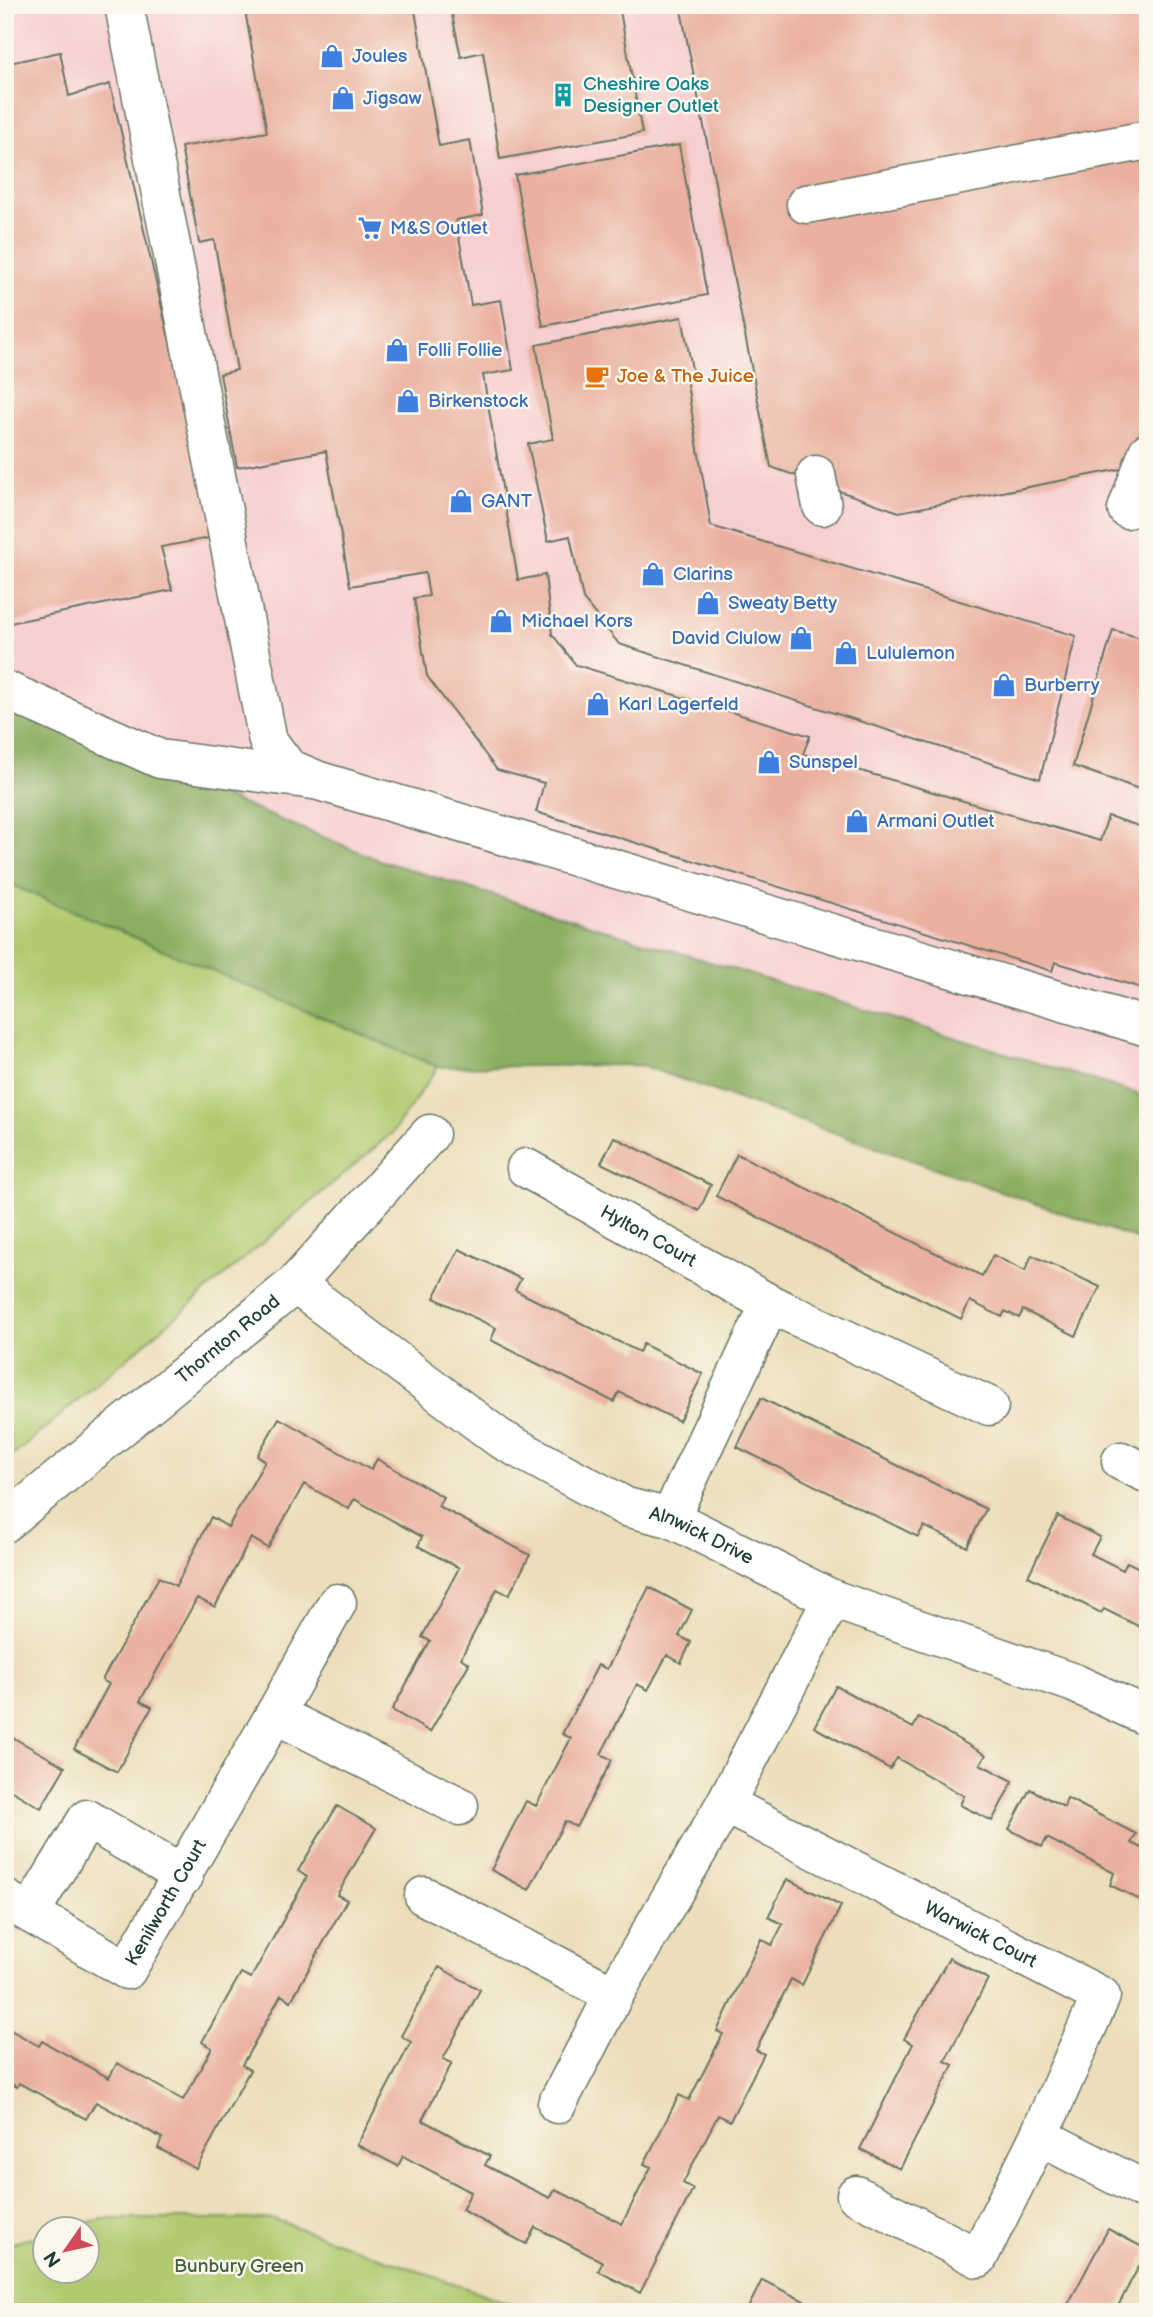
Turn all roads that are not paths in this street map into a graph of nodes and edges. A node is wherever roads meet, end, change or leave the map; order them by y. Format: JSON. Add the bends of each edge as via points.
{"nodes":[{"id":1,"x":124,"y":5,"type":"edge"},
{"id":2,"x":1148,"y":140,"type":"edge"},
{"id":3,"x":806,"y":204,"type":"dead end"},
{"id":4,"x":1148,"y":452,"type":"edge"},
{"id":5,"x":1127,"y":509,"type":"dead end"},
{"id":6,"x":5,"y":690,"type":"edge"},
{"id":7,"x":319,"y":781,"type":"junction"},
{"id":8,"x":1148,"y":1027,"type":"edge"},
{"id":9,"x":430,"y":1135,"type":"dead end"},
{"id":10,"x":526,"y":1168,"type":"dead end"},
{"id":11,"x":295,"y":1284,"type":"junction"},
{"id":12,"x":770,"y":1304,"type":"junction"},
{"id":13,"x":989,"y":1406,"type":"dead end"},
{"id":14,"x":670,"y":1518,"type":"junction"},
{"id":15,"x":5,"y":1522,"type":"edge"},
{"id":16,"x":832,"y":1599,"type":"junction"},
{"id":17,"x":337,"y":1603,"type":"dead end"},
{"id":18,"x":275,"y":1714,"type":"junction"},
{"id":19,"x":1148,"y":1717,"type":"edge"},
{"id":20,"x":725,"y":1804,"type":"junction"},
{"id":21,"x":459,"y":1806,"type":"dead end"},
{"id":22,"x":184,"y":1876,"type":"junction"},
{"id":23,"x":424,"y":1896,"type":"dead end"},
{"id":24,"x":18,"y":1906,"type":"edge"},
{"id":25,"x":614,"y":1995,"type":"junction"},
{"id":26,"x":557,"y":2104,"type":"dead end"},
{"id":27,"x":1039,"y":2136,"type":"junction"},
{"id":28,"x":1148,"y":2192,"type":"edge"},
{"id":29,"x":856,"y":2195,"type":"dead end"}],
"edges":[{"from":1,"to":7,"type":"street","via":[[268,741],[288,768]]},
{"from":2,"to":3,"type":"street"},
{"from":4,"to":5,"type":"street"},
{"from":6,"to":7,"type":"street","via":[[160,760]]},
{"from":7,"to":8,"type":"street"},
{"from":9,"to":11,"type":"street","name":"Thornton Road"},
{"from":10,"to":12,"type":"street","name":"Hylton Court"},
{"from":11,"to":14,"type":"street","name":"Alnwick Drive","via":[[499,1438],[626,1507]]},
{"from":11,"to":15,"type":"street","name":"Thornton Road"},
{"from":12,"to":13,"type":"street","name":"Hylton Court"},
{"from":12,"to":14,"type":"street"},
{"from":14,"to":16,"type":"street","name":"Alnwick Drive"},
{"from":16,"to":19,"type":"street","name":"Alnwick Drive","via":[[1074,1684]]},
{"from":16,"to":20,"type":"street"},
{"from":17,"to":18,"type":"street","name":"Kenilworth Court"},
{"from":18,"to":21,"type":"street"},
{"from":18,"to":22,"type":"street","name":"Kenilworth Court"},
{"from":20,"to":25,"type":"street"},
{"from":20,"to":27,"type":"street","name":"Warwick Court","via":[[1101,1996]]},
{"from":22,"to":24,"type":"street","via":[[87,1819]]},
{"from":22,"to":24,"type":"street","name":"Kenilworth Court","via":[[127,1970]]},
{"from":23,"to":25,"type":"street"},
{"from":25,"to":26,"type":"street"},
{"from":27,"to":28,"type":"street"},
{"from":27,"to":29,"type":"street","name":"Warwick Court","via":[[978,2258]]}]}
